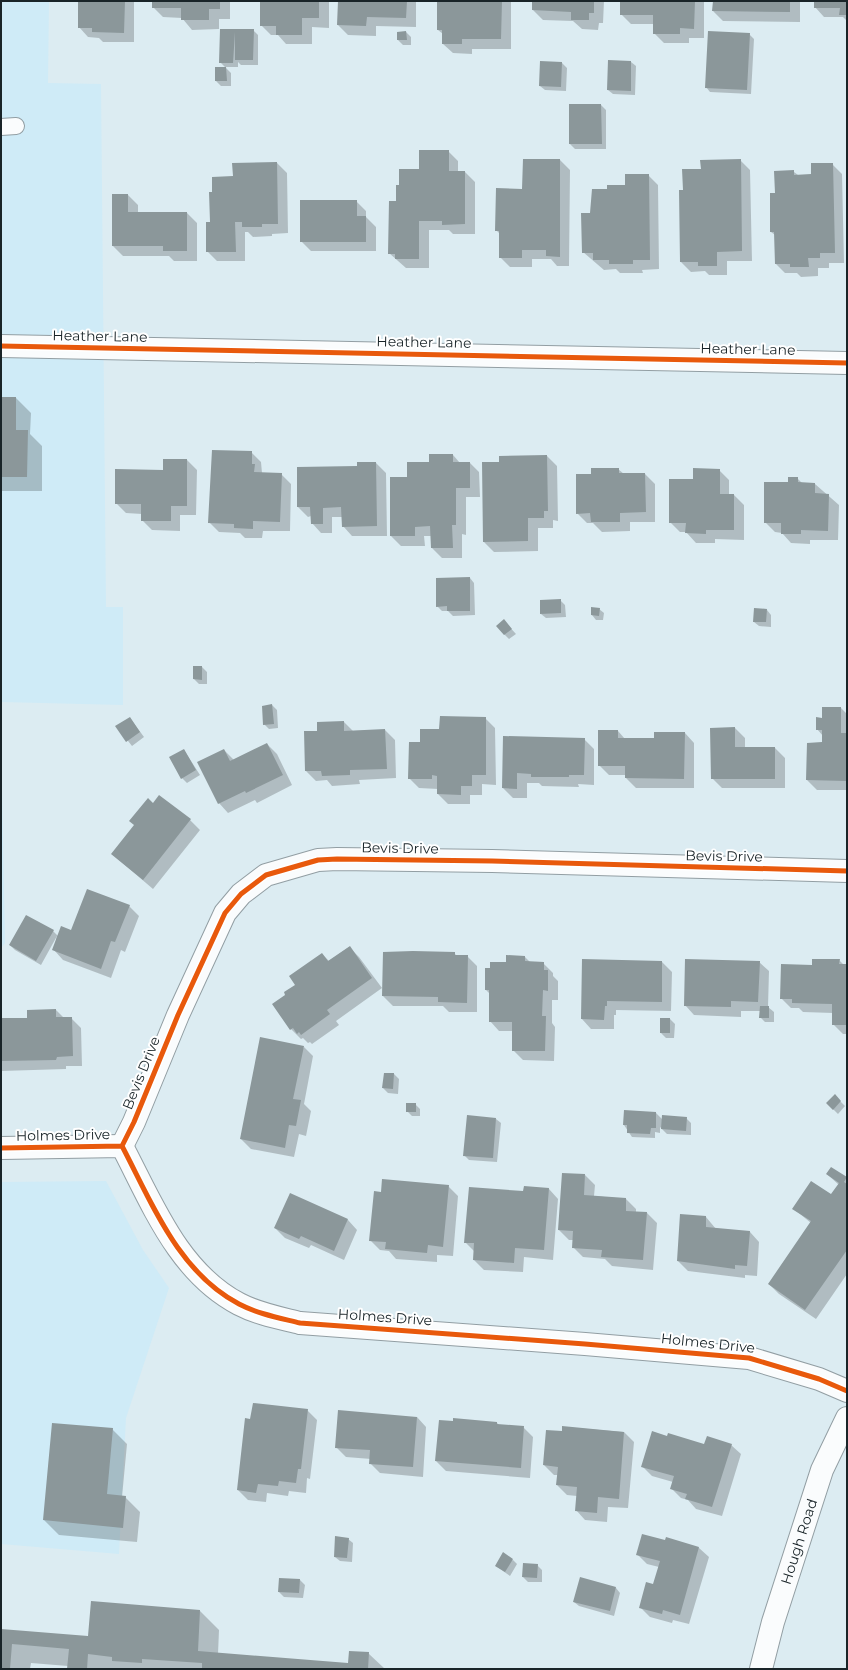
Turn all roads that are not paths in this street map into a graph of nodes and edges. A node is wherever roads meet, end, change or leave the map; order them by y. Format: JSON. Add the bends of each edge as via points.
{"nodes":[{"id":1,"x":1,"y":346,"type":"edge"},
{"id":2,"x":847,"y":363,"type":"edge"},
{"id":3,"x":847,"y":871,"type":"edge"},
{"id":4,"x":122,"y":1146,"type":"junction"},
{"id":5,"x":1,"y":1148,"type":"edge"},
{"id":6,"x":847,"y":1391,"type":"edge"},
{"id":7,"x":847,"y":1418,"type":"edge"},
{"id":8,"x":761,"y":1669,"type":"edge"}],
"edges":[{"from":1,"to":2,"type":"street","name":"Heather Lane"},
{"from":3,"to":4,"type":"street","name":"Bevis Drive","via":[[337,859],[318,860],[266,875],[241,894],[225,913]]},
{"from":4,"to":5,"type":"street","name":"Holmes Drive"},
{"from":4,"to":6,"type":"street","name":"Holmes Drive","via":[[170,1237],[196,1272],[225,1296],[263,1314],[300,1323],[749,1358],[819,1379]]},
{"from":7,"to":8,"type":"street","name":"Hough Road","via":[[822,1470],[773,1622]]}]}
